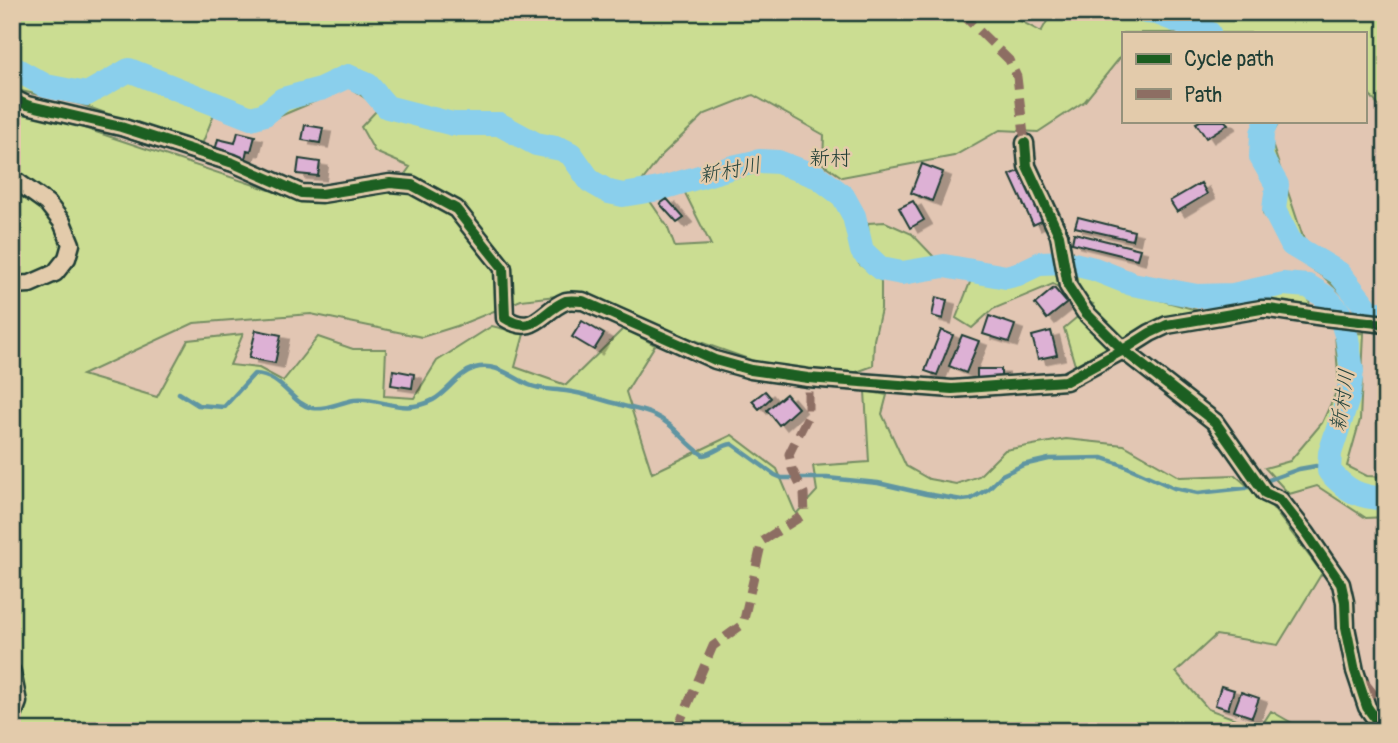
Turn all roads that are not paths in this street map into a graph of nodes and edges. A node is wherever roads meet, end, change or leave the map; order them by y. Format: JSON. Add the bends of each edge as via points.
{"nodes":[{"id":1,"x":12,"y":98,"type":"edge"},
{"id":2,"x":1025,"y":143,"type":"dead end"},
{"id":3,"x":12,"y":178,"type":"edge"},
{"id":4,"x":12,"y":285,"type":"edge"},
{"id":5,"x":1386,"y":324,"type":"edge"},
{"id":6,"x":1124,"y":350,"type":"junction"},
{"id":7,"x":12,"y":671,"type":"edge"},
{"id":8,"x":12,"y":718,"type":"edge"},
{"id":9,"x":1384,"y":731,"type":"edge"}],
"edges":[{"from":1,"to":6,"type":"street","via":[[233,163],[302,192],[412,185],[456,209],[503,268],[505,318],[516,325],[531,324],[568,300],[583,301],[715,360],[751,370],[952,389],[1066,381]]},
{"from":2,"to":6,"type":"street","via":[[1027,166],[1059,235],[1068,286],[1085,312]]},
{"from":3,"to":4,"type":"street","via":[[47,203],[71,244],[55,273],[30,284]]},
{"from":5,"to":6,"type":"street","via":[[1261,309],[1167,326]]},
{"from":6,"to":9,"type":"street","via":[[1214,422],[1265,493],[1279,500],[1306,533],[1341,584],[1355,671],[1367,707]]},
{"from":7,"to":8,"type":"street","via":[[18,702]]}]}
